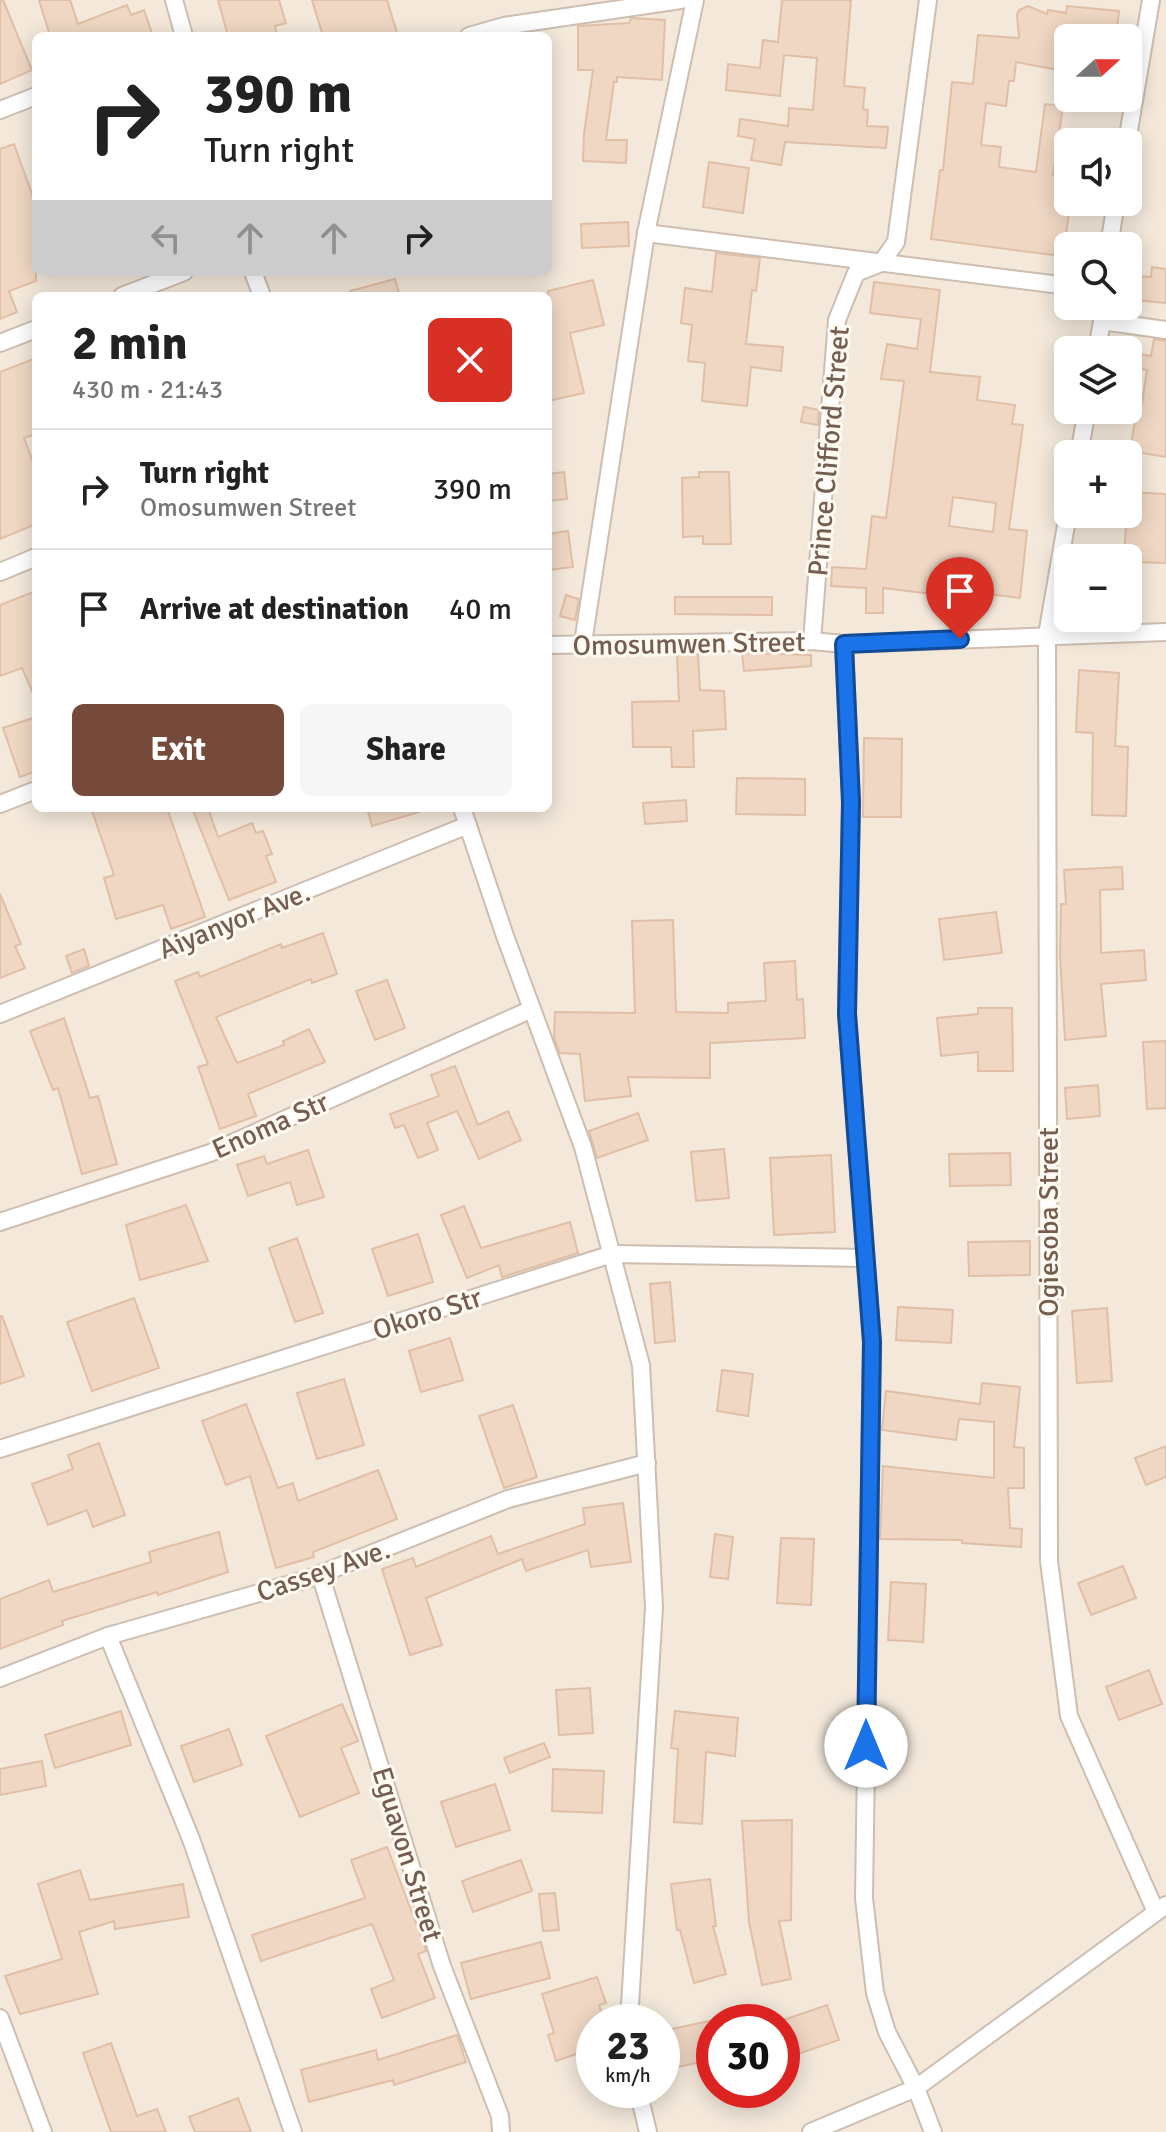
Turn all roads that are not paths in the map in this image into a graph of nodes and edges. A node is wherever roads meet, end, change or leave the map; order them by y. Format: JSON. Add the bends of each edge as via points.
{"nodes":[{"id":1,"x":174,"y":0,"type":"edge"},
{"id":2,"x":681,"y":0,"type":"edge"},
{"id":3,"x":695,"y":0,"type":"edge"},
{"id":4,"x":928,"y":0,"type":"edge"},
{"id":5,"x":1151,"y":0,"type":"edge"},
{"id":6,"x":183,"y":32,"type":"edge"},
{"id":7,"x":483,"y":32,"type":"edge"},
{"id":8,"x":32,"y":98,"type":"edge"},
{"id":9,"x":0,"y":110,"type":"edge"},
{"id":10,"x":1129,"y":128,"type":"edge"},
{"id":11,"x":646,"y":233,"type":"junction"},
{"id":12,"x":881,"y":263,"type":"junction"},
{"id":13,"x":174,"y":276,"type":"edge"},
{"id":14,"x":1054,"y":284,"type":"edge"},
{"id":15,"x":132,"y":292,"type":"edge"},
{"id":16,"x":1126,"y":320,"type":"edge"},
{"id":17,"x":1166,"y":330,"type":"edge"},
{"id":18,"x":32,"y":331,"type":"edge"},
{"id":19,"x":0,"y":343,"type":"edge"},
{"id":20,"x":1066,"y":528,"type":"edge"},
{"id":21,"x":32,"y":559,"type":"edge"},
{"id":22,"x":0,"y":572,"type":"edge"},
{"id":23,"x":1166,"y":632,"type":"edge"},
{"id":24,"x":1047,"y":635,"type":"junction"},
{"id":25,"x":812,"y":641,"type":"junction"},
{"id":26,"x":583,"y":643,"type":"junction"},
{"id":27,"x":844,"y":644,"type":"junction"},
{"id":28,"x":552,"y":645,"type":"edge"},
{"id":29,"x":32,"y":792,"type":"edge"},
{"id":30,"x":0,"y":804,"type":"edge"},
{"id":31,"x":463,"y":812,"type":"edge"},
{"id":32,"x":468,"y":825,"type":"junction"},
{"id":33,"x":532,"y":1009,"type":"junction"},
{"id":34,"x":0,"y":1014,"type":"edge"},
{"id":35,"x":0,"y":1222,"type":"edge"},
{"id":36,"x":612,"y":1254,"type":"junction"},
{"id":37,"x":865,"y":1258,"type":"junction"},
{"id":38,"x":0,"y":1449,"type":"edge"},
{"id":39,"x":647,"y":1463,"type":"junction"},
{"id":40,"x":320,"y":1574,"type":"junction"},
{"id":41,"x":108,"y":1636,"type":"junction"},
{"id":42,"x":0,"y":1678,"type":"edge"},
{"id":43,"x":1161,"y":1909,"type":"edge"},
{"id":44,"x":630,"y":2004,"type":"edge"},
{"id":45,"x":0,"y":2018,"type":"edge"},
{"id":46,"x":916,"y":2088,"type":"junction"},
{"id":47,"x":642,"y":2108,"type":"edge"},
{"id":48,"x":43,"y":2132,"type":"edge"},
{"id":49,"x":293,"y":2132,"type":"edge"},
{"id":50,"x":501,"y":2132,"type":"edge"},
{"id":51,"x":648,"y":2132,"type":"edge"},
{"id":52,"x":811,"y":2132,"type":"edge"},
{"id":53,"x":933,"y":2132,"type":"edge"}],
"edges":[{"from":1,"to":6,"type":"street"},
{"from":2,"to":7,"type":"street"},
{"from":3,"to":11,"type":"street"},
{"from":4,"to":12,"type":"street","name":"Prince Clifford Street","via":[[896,242]]},
{"from":5,"to":10,"type":"street"},
{"from":8,"to":9,"type":"street"},
{"from":11,"to":12,"type":"street"},
{"from":11,"to":26,"type":"street"},
{"from":12,"to":14,"type":"street"},
{"from":12,"to":25,"type":"street","name":"Prince Clifford Street","via":[[856,273],[837,320]]},
{"from":13,"to":15,"type":"street"},
{"from":16,"to":17,"type":"street"},
{"from":18,"to":19,"type":"street"},
{"from":20,"to":24,"type":"street","name":"Ogiesoba Street"},
{"from":21,"to":22,"type":"street"},
{"from":23,"to":24,"type":"street","name":"Omosumwen Street"},
{"from":24,"to":27,"type":"street","name":"Omosumwen Street"},
{"from":24,"to":43,"type":"street","name":"Ogiesoba Street","via":[[1049,1561],[1069,1716]]},
{"from":25,"to":26,"type":"street","name":"Omosumwen Street"},
{"from":25,"to":27,"type":"street","name":"Omosumwen Street"},
{"from":26,"to":28,"type":"street","name":"Omosumwen Street"},
{"from":27,"to":37,"type":"street","via":[[851,802],[847,1014]]},
{"from":29,"to":30,"type":"street"},
{"from":31,"to":32,"type":"street"},
{"from":32,"to":33,"type":"street"},
{"from":32,"to":34,"type":"street","name":"Aiyanyor Ave."},
{"from":33,"to":35,"type":"street","name":"Enoma Str","via":[[210,1153]]},
{"from":33,"to":36,"type":"street","via":[[583,1147]]},
{"from":36,"to":37,"type":"street","name":"Okoro Str"},
{"from":36,"to":38,"type":"street","name":"Okoro Str"},
{"from":36,"to":39,"type":"street","via":[[641,1365]]},
{"from":37,"to":46,"type":"street","via":[[872,1342],[864,1898],[875,1993],[887,2032]]},
{"from":39,"to":40,"type":"street","name":"Cassey Ave.","via":[[508,1499]]},
{"from":39,"to":44,"type":"street","via":[[654,1607]]},
{"from":40,"to":41,"type":"street","name":"Cassey Ave."},
{"from":40,"to":50,"type":"street","name":"Eguavon Street","via":[[442,1966],[500,2116]]},
{"from":41,"to":42,"type":"street","name":"Cassey Ave."},
{"from":41,"to":49,"type":"street","via":[[191,1839]]},
{"from":43,"to":46,"type":"street"},
{"from":45,"to":48,"type":"street"},
{"from":46,"to":52,"type":"street"},
{"from":46,"to":53,"type":"street"},
{"from":47,"to":51,"type":"street"}]}
